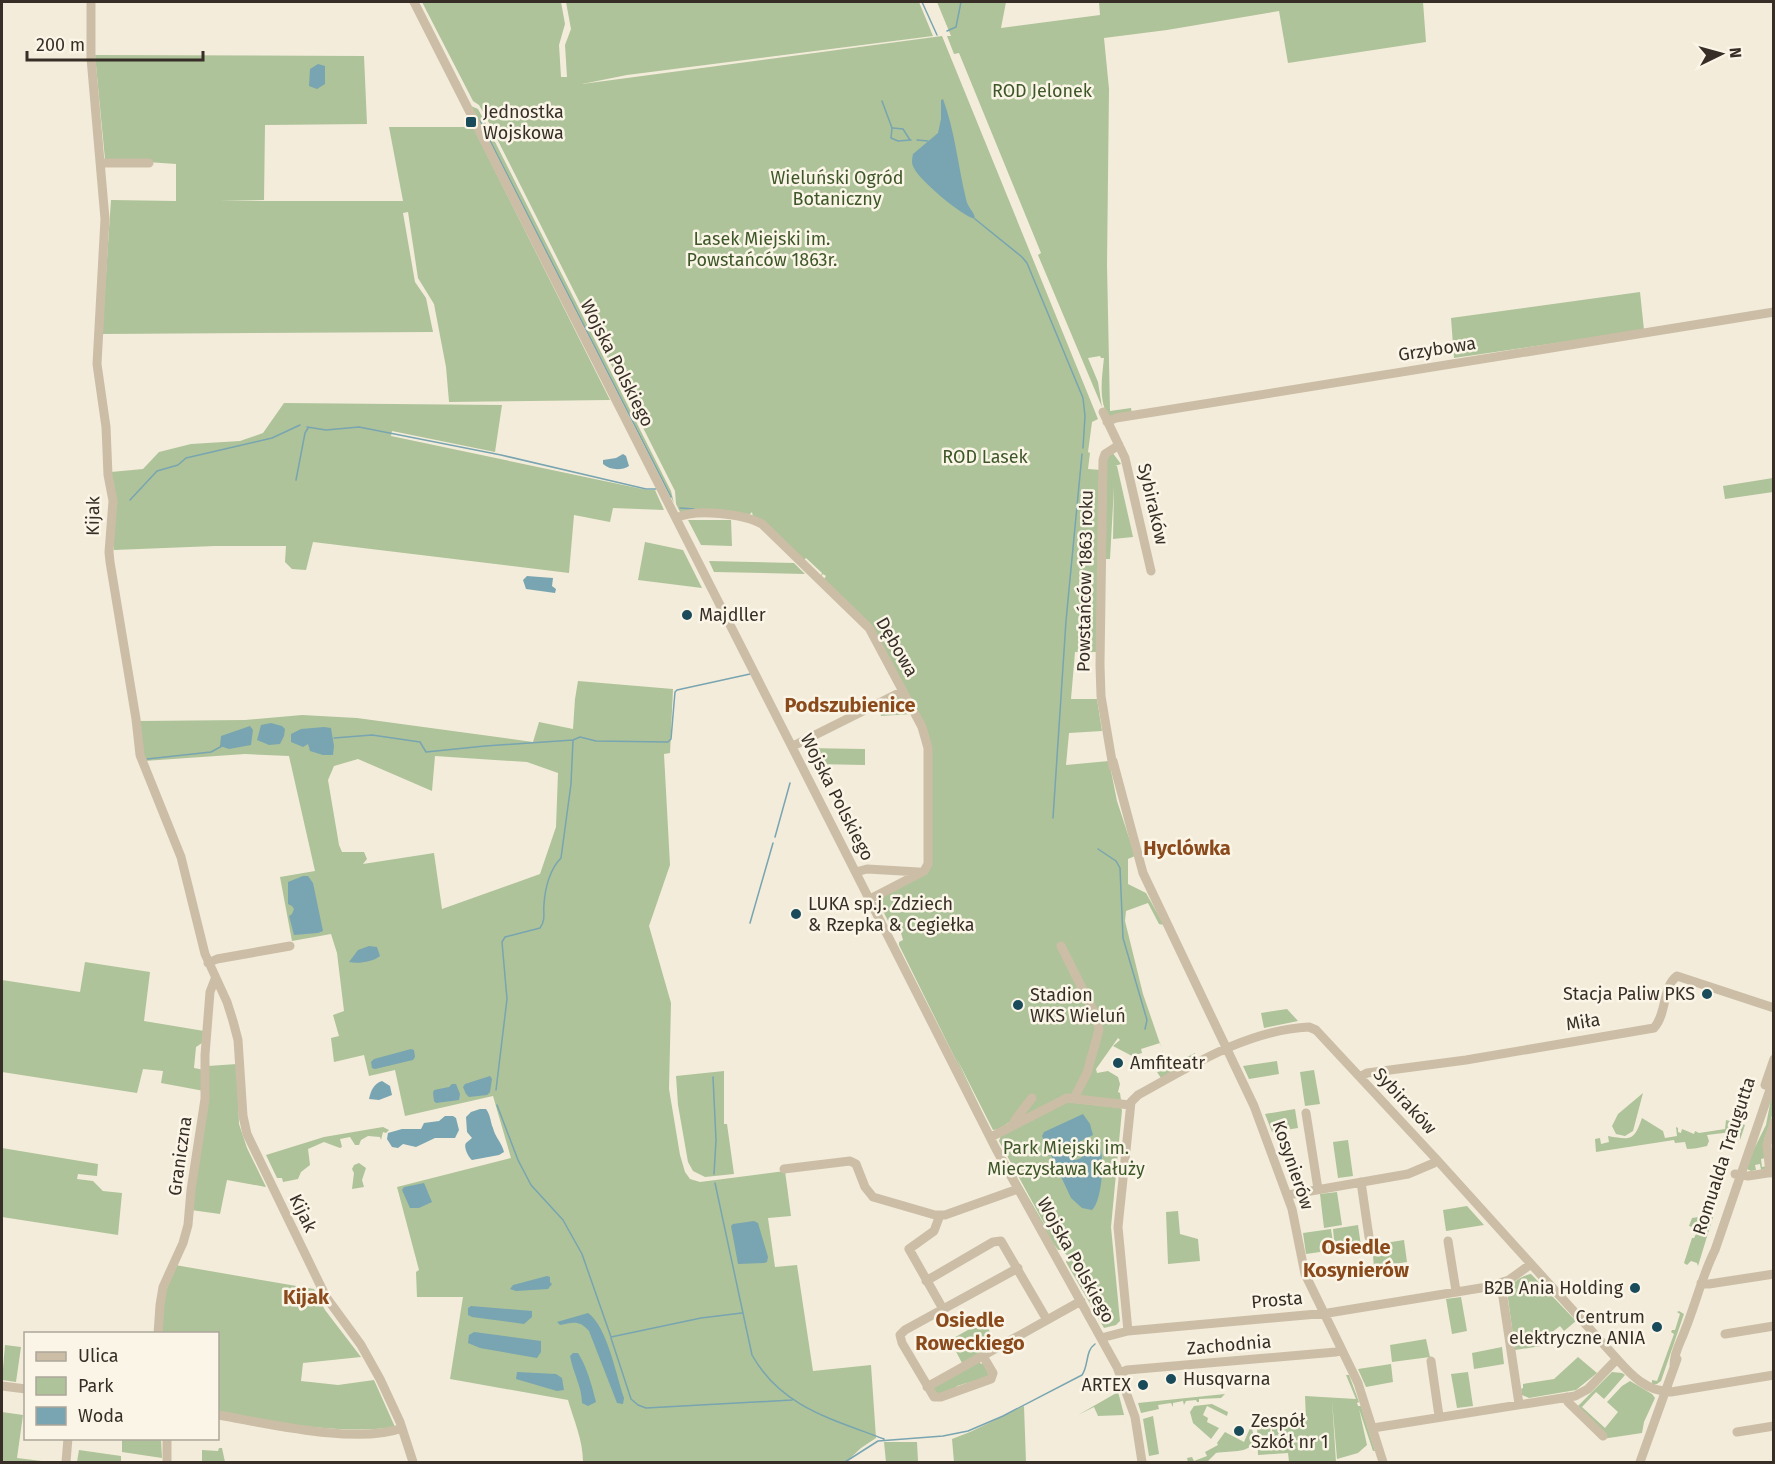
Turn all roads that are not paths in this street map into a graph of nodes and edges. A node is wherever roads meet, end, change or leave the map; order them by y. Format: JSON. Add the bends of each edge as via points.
{"nodes":[{"id":1,"x":91,"y":2,"type":"edge"},
{"id":2,"x":414,"y":2,"type":"edge"},
{"id":3,"x":100,"y":163,"type":"junction"},
{"id":4,"x":149,"y":163,"type":"dead end"},
{"id":5,"x":1773,"y":312,"type":"edge"},
{"id":6,"x":1103,"y":412,"type":"dead end"},
{"id":7,"x":1107,"y":422,"type":"junction"},
{"id":8,"x":1119,"y":445,"type":"junction"},
{"id":9,"x":677,"y":518,"type":"junction"},
{"id":10,"x":1151,"y":571,"type":"dead end"},
{"id":11,"x":903,"y":691,"type":"junction"},
{"id":12,"x":792,"y":746,"type":"junction"},
{"id":13,"x":856,"y":872,"type":"junction"},
{"id":14,"x":922,"y":872,"type":"junction"},
{"id":15,"x":870,"y":899,"type":"junction"},
{"id":16,"x":290,"y":946,"type":"dead end"},
{"id":17,"x":1061,"y":946,"type":"dead end"},
{"id":18,"x":208,"y":963,"type":"junction"},
{"id":19,"x":215,"y":979,"type":"junction"},
{"id":20,"x":1773,"y":1008,"type":"edge"},
{"id":21,"x":1227,"y":1048,"type":"junction"},
{"id":22,"x":1773,"y":1059,"type":"edge"},
{"id":23,"x":1360,"y":1077,"type":"junction"},
{"id":24,"x":1773,"y":1078,"type":"edge"},
{"id":25,"x":1032,"y":1098,"type":"dead end"},
{"id":26,"x":1074,"y":1098,"type":"junction"},
{"id":27,"x":1130,"y":1105,"type":"junction"},
{"id":28,"x":1306,"y":1113,"type":"dead end"},
{"id":29,"x":1773,"y":1122,"type":"edge"},
{"id":30,"x":1013,"y":1125,"type":"junction"},
{"id":31,"x":991,"y":1137,"type":"junction"},
{"id":32,"x":1437,"y":1160,"type":"junction"},
{"id":33,"x":784,"y":1169,"type":"dead end"},
{"id":34,"x":1772,"y":1173,"type":"edge"},
{"id":35,"x":1737,"y":1174,"type":"junction"},
{"id":36,"x":1361,"y":1182,"type":"junction"},
{"id":37,"x":1018,"y":1189,"type":"junction"},
{"id":38,"x":1318,"y":1189,"type":"junction"},
{"id":39,"x":1288,"y":1195,"type":"junction"},
{"id":40,"x":940,"y":1215,"type":"junction"},
{"id":41,"x":1370,"y":1237,"type":"dead end"},
{"id":42,"x":1448,"y":1241,"type":"dead end"},
{"id":43,"x":1530,"y":1264,"type":"junction"},
{"id":44,"x":1018,"y":1268,"type":"junction"},
{"id":45,"x":1773,"y":1274,"type":"edge"},
{"id":46,"x":926,"y":1281,"type":"junction"},
{"id":47,"x":1701,"y":1283,"type":"junction"},
{"id":48,"x":1501,"y":1284,"type":"junction"},
{"id":49,"x":1456,"y":1291,"type":"junction"},
{"id":50,"x":1081,"y":1301,"type":"junction"},
{"id":51,"x":943,"y":1310,"type":"junction"},
{"id":52,"x":1323,"y":1313,"type":"junction"},
{"id":53,"x":1047,"y":1320,"type":"junction"},
{"id":54,"x":1773,"y":1326,"type":"edge"},
{"id":55,"x":1128,"y":1331,"type":"junction"},
{"id":56,"x":158,"y":1332,"type":"edge"},
{"id":57,"x":1725,"y":1334,"type":"dead end"},
{"id":58,"x":1101,"y":1338,"type":"junction"},
{"id":59,"x":1342,"y":1350,"type":"junction"},
{"id":60,"x":983,"y":1356,"type":"junction"},
{"id":61,"x":1617,"y":1359,"type":"junction"},
{"id":62,"x":1431,"y":1361,"type":"dead end"},
{"id":63,"x":1120,"y":1373,"type":"junction"},
{"id":64,"x":1773,"y":1375,"type":"edge"},
{"id":65,"x":2,"y":1386,"type":"edge"},
{"id":66,"x":927,"y":1387,"type":"junction"},
{"id":67,"x":24,"y":1389,"type":"edge"},
{"id":68,"x":1665,"y":1391,"type":"junction"},
{"id":69,"x":1567,"y":1397,"type":"junction"},
{"id":70,"x":1519,"y":1404,"type":"junction"},
{"id":71,"x":219,"y":1415,"type":"edge"},
{"id":72,"x":1439,"y":1416,"type":"junction"},
{"id":73,"x":1773,"y":1426,"type":"edge"},
{"id":74,"x":402,"y":1428,"type":"junction"},
{"id":75,"x":1373,"y":1428,"type":"junction"},
{"id":76,"x":1737,"y":1432,"type":"dead end"},
{"id":77,"x":1602,"y":1436,"type":"dead end"},
{"id":78,"x":68,"y":1440,"type":"edge"},
{"id":79,"x":167,"y":1440,"type":"edge"},
{"id":80,"x":66,"y":1462,"type":"edge"},
{"id":81,"x":167,"y":1462,"type":"edge"},
{"id":82,"x":412,"y":1462,"type":"edge"},
{"id":83,"x":1142,"y":1462,"type":"edge"},
{"id":84,"x":1383,"y":1462,"type":"edge"},
{"id":85,"x":1640,"y":1462,"type":"edge"}],
"edges":[{"from":1,"to":3,"type":"street","name":"Kijak","via":[[91,58]]},
{"from":2,"to":9,"type":"street","name":"Wojska Polskiego"},
{"from":3,"to":4,"type":"street"},
{"from":3,"to":18,"type":"street","name":"Kijak","via":[[105,219],[97,364],[113,501],[110,562],[140,755],[181,857]]},
{"from":5,"to":7,"type":"street","name":"Grzybowa"},
{"from":6,"to":7,"type":"street"},
{"from":7,"to":8,"type":"street"},
{"from":8,"to":10,"type":"street","name":"Sybiraków"},
{"from":8,"to":21,"type":"street","name":"Powstańców 1863 roku","via":[[1105,454],[1103,460],[1102,705],[1120,803],[1147,882]]},
{"from":9,"to":11,"type":"street","name":"Dębowa","via":[[689,513],[730,515],[762,524],[869,628]]},
{"from":9,"to":12,"type":"street","name":"Wojska Polskiego"},
{"from":11,"to":12,"type":"street"},
{"from":11,"to":14,"type":"street","name":"Dębowa","via":[[928,744],[929,862]]},
{"from":12,"to":13,"type":"street","name":"Wojska Polskiego"},
{"from":13,"to":14,"type":"street"},
{"from":13,"to":15,"type":"street","name":"Wojska Polskiego"},
{"from":14,"to":15,"type":"street"},
{"from":15,"to":31,"type":"street","name":"Wojska Polskiego"},
{"from":16,"to":18,"type":"street"},
{"from":17,"to":26,"type":"street","via":[[1100,1030],[1087,1073]]},
{"from":18,"to":19,"type":"street","name":"Kijak"},
{"from":19,"to":56,"type":"street","name":"Graniczna","via":[[210,992],[205,1099],[188,1226],[163,1287]]},
{"from":19,"to":74,"type":"street","name":"Kijak","via":[[227,1002],[238,1040],[247,1134],[321,1288],[365,1352]]},
{"from":20,"to":23,"type":"street","name":"Miła","via":[[1677,976],[1671,982],[1654,1028]]},
{"from":21,"to":23,"type":"street","name":"Sybiraków","via":[[1309,1027]]},
{"from":21,"to":27,"type":"street","via":[[1138,1095]]},
{"from":21,"to":39,"type":"street","name":"Kosynierów"},
{"from":22,"to":35,"type":"street","name":"Romualda Traugutta"},
{"from":23,"to":32,"type":"street","name":"Sybiraków"},
{"from":24,"to":35,"type":"street","name":"Romualda Traugutta"},
{"from":25,"to":30,"type":"street"},
{"from":26,"to":27,"type":"street"},
{"from":26,"to":30,"type":"street","via":[[1064,1099]]},
{"from":27,"to":55,"type":"street","via":[[1118,1227]]},
{"from":28,"to":38,"type":"street"},
{"from":29,"to":34,"type":"street","via":[[1767,1145]]},
{"from":30,"to":31,"type":"street"},
{"from":31,"to":37,"type":"street","name":"Wojska Polskiego"},
{"from":32,"to":36,"type":"street","via":[[1408,1174]]},
{"from":32,"to":43,"type":"street","name":"Sybiraków"},
{"from":33,"to":40,"type":"street","via":[[850,1161],[856,1164],[873,1197]]},
{"from":34,"to":35,"type":"street"},
{"from":35,"to":47,"type":"street","name":"Romualda Traugutta"},
{"from":36,"to":38,"type":"street"},
{"from":36,"to":41,"type":"street"},
{"from":37,"to":40,"type":"street"},
{"from":37,"to":50,"type":"street","name":"Wojska Polskiego"},
{"from":38,"to":39,"type":"street"},
{"from":39,"to":52,"type":"street","name":"Kosynierów","via":[[1305,1274]]},
{"from":40,"to":46,"type":"street","via":[[934,1231],[909,1249]]},
{"from":42,"to":49,"type":"street"},
{"from":43,"to":48,"type":"street","name":"Prosta"},
{"from":43,"to":61,"type":"street","name":"Sybiraków"},
{"from":44,"to":46,"type":"street","via":[[1004,1244],[997,1240]]},
{"from":44,"to":51,"type":"street"},
{"from":44,"to":53,"type":"street"},
{"from":45,"to":47,"type":"street"},
{"from":46,"to":51,"type":"street"},
{"from":47,"to":68,"type":"street","name":"Romualda Traugutta"},
{"from":48,"to":49,"type":"street","name":"Prosta"},
{"from":48,"to":70,"type":"street"},
{"from":49,"to":52,"type":"street","name":"Prosta"},
{"from":50,"to":53,"type":"street"},
{"from":50,"to":58,"type":"street","name":"Wojska Polskiego"},
{"from":51,"to":66,"type":"street","via":[[900,1335]]},
{"from":52,"to":55,"type":"street","name":"Prosta"},
{"from":52,"to":59,"type":"street","name":"Kosynierów"},
{"from":53,"to":60,"type":"street"},
{"from":54,"to":57,"type":"street"},
{"from":55,"to":58,"type":"street","name":"Prosta"},
{"from":58,"to":63,"type":"street","name":"Wojska Polskiego"},
{"from":59,"to":63,"type":"street","name":"Zachodnia"},
{"from":59,"to":75,"type":"street","name":"Kosynierów"},
{"from":60,"to":66,"type":"street"},
{"from":60,"to":66,"type":"street","via":[[993,1373],[991,1380],[937,1398]]},
{"from":61,"to":68,"type":"street","name":"Sybiraków","via":[[1640,1383]]},
{"from":61,"to":69,"type":"street","via":[[1588,1389]]},
{"from":62,"to":72,"type":"street"},
{"from":63,"to":83,"type":"street","name":"Wojska Polskiego","via":[[1135,1417]]},
{"from":64,"to":68,"type":"street"},
{"from":65,"to":67,"type":"street"},
{"from":68,"to":85,"type":"street","name":"Romualda Traugutta"},
{"from":69,"to":70,"type":"street"},
{"from":69,"to":77,"type":"street"},
{"from":70,"to":72,"type":"street"},
{"from":71,"to":74,"type":"street","via":[[330,1433]]},
{"from":72,"to":75,"type":"street"},
{"from":73,"to":76,"type":"street"},
{"from":74,"to":82,"type":"street","name":"Kijak"},
{"from":75,"to":84,"type":"street","name":"Kosynierów"},
{"from":78,"to":80,"type":"street"},
{"from":79,"to":81,"type":"street"}]}
